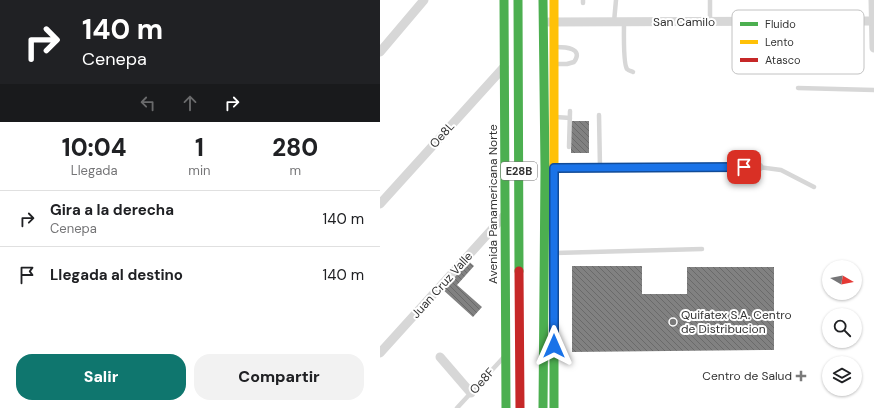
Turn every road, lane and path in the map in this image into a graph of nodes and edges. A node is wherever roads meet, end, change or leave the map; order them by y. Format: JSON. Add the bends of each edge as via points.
{"nodes":[{"id":1,"x":424,"y":0,"type":"edge"},
{"id":2,"x":504,"y":0,"type":"edge"},
{"id":3,"x":518,"y":0,"type":"edge"},
{"id":4,"x":543,"y":0,"type":"edge"},
{"id":5,"x":554,"y":0,"type":"edge"},
{"id":6,"x":616,"y":0,"type":"edge"},
{"id":7,"x":710,"y":0,"type":"edge"},
{"id":8,"x":873,"y":0,"type":"edge"},
{"id":9,"x":873,"y":21,"type":"edge"},
{"id":10,"x":543,"y":22,"type":"junction"},
{"id":11,"x":554,"y":22,"type":"junction"},
{"id":12,"x":614,"y":22,"type":"junction"},
{"id":13,"x":624,"y":22,"type":"junction"},
{"id":14,"x":710,"y":22,"type":"junction"},
{"id":15,"x":732,"y":22,"type":"edge"},
{"id":16,"x":554,"y":47,"type":"junction"},
{"id":17,"x":874,"y":48,"type":"edge"},
{"id":18,"x":380,"y":52,"type":"edge"},
{"id":19,"x":554,"y":64,"type":"junction"},
{"id":20,"x":504,"y":67,"type":"junction"},
{"id":21,"x":633,"y":72,"type":"dead end"},
{"id":22,"x":798,"y":88,"type":"dead end"},
{"id":23,"x":874,"y":90,"type":"edge"},
{"id":24,"x":570,"y":111,"type":"dead end"},
{"id":25,"x":599,"y":115,"type":"dead end"},
{"id":26,"x":554,"y":116,"type":"junction"},
{"id":27,"x":570,"y":118,"type":"junction"},
{"id":28,"x":569,"y":147,"type":"dead end"},
{"id":29,"x":760,"y":167,"type":"joint"},
{"id":30,"x":554,"y":168,"type":"junction"},
{"id":31,"x":600,"y":168,"type":"junction"},
{"id":32,"x":544,"y":169,"type":"junction"},
{"id":33,"x":814,"y":187,"type":"dead end"},
{"id":34,"x":380,"y":204,"type":"edge"},
{"id":35,"x":504,"y":216,"type":"junction"},
{"id":36,"x":702,"y":249,"type":"dead end"},
{"id":37,"x":554,"y":253,"type":"junction"},
{"id":38,"x":380,"y":353,"type":"edge"},
{"id":39,"x":506,"y":355,"type":"junction"},
{"id":40,"x":440,"y":357,"type":"dead end"},
{"id":41,"x":471,"y":393,"type":"junction"},
{"id":42,"x":458,"y":408,"type":"edge"},
{"id":43,"x":506,"y":408,"type":"edge"},
{"id":44,"x":520,"y":408,"type":"edge"},
{"id":45,"x":543,"y":408,"type":"edge"},
{"id":46,"x":554,"y":408,"type":"edge"}],
"edges":[{"from":1,"to":18,"type":"street"},
{"from":2,"to":20,"type":"main road","name":"Avenida Panamericana Norte"},
{"from":3,"to":44,"type":"main road","number":"E28B","via":[[522,343]]},
{"from":4,"to":10,"type":"main road","number":"E28B"},
{"from":5,"to":11,"type":"main road"},
{"from":6,"to":12,"type":"lane"},
{"from":7,"to":14,"type":"lane"},
{"from":8,"to":9,"type":"street"},
{"from":9,"to":17,"type":"street"},
{"from":10,"to":11,"type":"street","name":"San Camilo"},
{"from":10,"to":32,"type":"main road","number":"E28B"},
{"from":11,"to":12,"type":"street","name":"San Camilo"},
{"from":11,"to":16,"type":"main road"},
{"from":12,"to":13,"type":"street","name":"San Camilo"},
{"from":13,"to":14,"type":"street","name":"San Camilo"},
{"from":13,"to":21,"type":"lane","via":[[626,68]]},
{"from":14,"to":15,"type":"street","name":"San Camilo"},
{"from":16,"to":19,"type":"main road"},
{"from":16,"to":19,"type":"lane","via":[[573,49],[577,57],[571,63]]},
{"from":19,"to":26,"type":"main road"},
{"from":20,"to":34,"type":"street","name":"Oe8L"},
{"from":20,"to":35,"type":"main road","name":"Avenida Panamericana Norte"},
{"from":22,"to":23,"type":"lane"},
{"from":24,"to":27,"type":"lane"},
{"from":25,"to":31,"type":"lane"},
{"from":26,"to":27,"type":"lane"},
{"from":26,"to":30,"type":"main road"},
{"from":27,"to":28,"type":"lane"},
{"from":29,"to":31,"type":"street"},
{"from":29,"to":33,"type":"lane","via":[[781,170]]},
{"from":30,"to":31,"type":"street"},
{"from":30,"to":32,"type":"street"},
{"from":30,"to":37,"type":"main road"},
{"from":32,"to":45,"type":"main road","number":"E28B","via":[[541,343]]},
{"from":35,"to":38,"type":"street","name":"Juan Cruz Valle"},
{"from":35,"to":39,"type":"main road","name":"Avenida Panamericana Norte"},
{"from":36,"to":37,"type":"lane"},
{"from":37,"to":46,"type":"main road"},
{"from":39,"to":41,"type":"lane","name":"Oe8F"},
{"from":39,"to":43,"type":"main road","name":"Avenida Panamericana Norte"},
{"from":40,"to":41,"type":"street"},
{"from":41,"to":42,"type":"lane","name":"Oe8F"}]}
